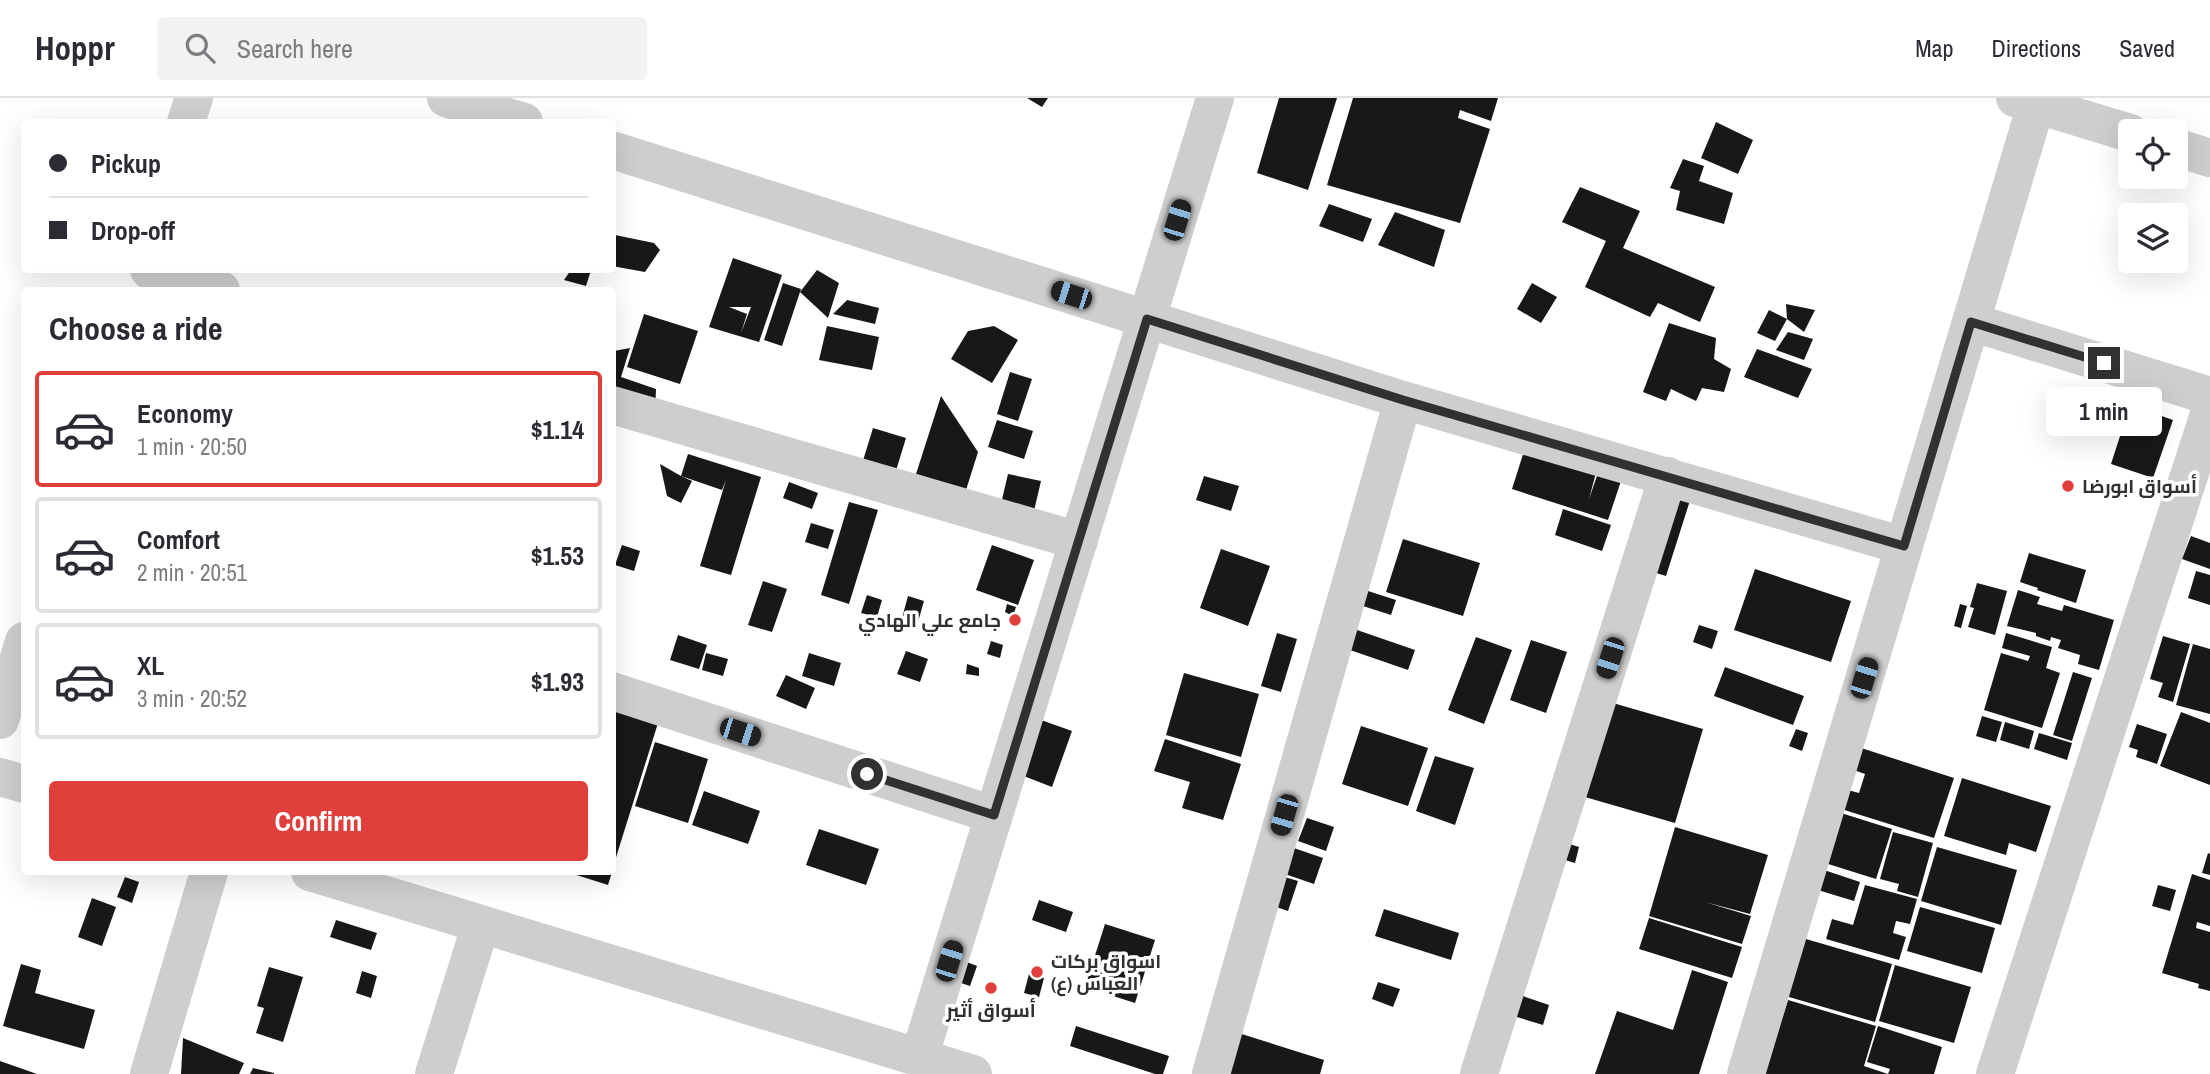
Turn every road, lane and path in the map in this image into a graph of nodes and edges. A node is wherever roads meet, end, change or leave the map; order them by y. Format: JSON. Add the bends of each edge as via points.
{"nodes":[{"id":1,"x":194,"y":98,"type":"edge"},
{"id":2,"x":446,"y":98,"type":"edge"},
{"id":3,"x":1215,"y":98,"type":"edge"},
{"id":4,"x":2030,"y":100,"type":"edge"},
{"id":5,"x":187,"y":119,"type":"edge"},
{"id":6,"x":514,"y":119,"type":"edge"},
{"id":7,"x":2118,"y":129,"type":"edge"},
{"id":8,"x":616,"y":151,"type":"edge"},
{"id":9,"x":2188,"y":151,"type":"edge"},
{"id":10,"x":2210,"y":158,"type":"edge"},
{"id":11,"x":160,"y":273,"type":"edge"},
{"id":12,"x":210,"y":287,"type":"edge"},
{"id":13,"x":1147,"y":319,"type":"junction"},
{"id":14,"x":1971,"y":322,"type":"junction"},
{"id":15,"x":2210,"y":396,"type":"edge"},
{"id":16,"x":1403,"y":400,"type":"junction"},
{"id":17,"x":616,"y":406,"type":"edge"},
{"id":18,"x":2210,"y":411,"type":"edge"},
{"id":19,"x":1668,"y":476,"type":"junction"},
{"id":20,"x":1079,"y":541,"type":"junction"},
{"id":21,"x":1904,"y":546,"type":"junction"},
{"id":22,"x":21,"y":651,"type":"edge"},
{"id":23,"x":616,"y":692,"type":"edge"},
{"id":24,"x":0,"y":720,"type":"edge"},
{"id":25,"x":0,"y":777,"type":"edge"},
{"id":26,"x":21,"y":783,"type":"edge"},
{"id":27,"x":994,"y":815,"type":"junction"},
{"id":28,"x":208,"y":875,"type":"edge"},
{"id":29,"x":320,"y":875,"type":"edge"},
{"id":30,"x":481,"y":924,"type":"junction"},
{"id":31,"x":919,"y":1058,"type":"junction"},
{"id":32,"x":149,"y":1074,"type":"edge"},
{"id":33,"x":434,"y":1074,"type":"edge"},
{"id":34,"x":972,"y":1074,"type":"edge"},
{"id":35,"x":1211,"y":1074,"type":"edge"},
{"id":36,"x":1479,"y":1074,"type":"edge"},
{"id":37,"x":1745,"y":1074,"type":"edge"},
{"id":38,"x":1995,"y":1074,"type":"edge"}],
"edges":[{"from":1,"to":5,"type":"street"},
{"from":2,"to":6,"type":"street"},
{"from":3,"to":13,"type":"street"},
{"from":4,"to":7,"type":"street"},
{"from":4,"to":14,"type":"street"},
{"from":8,"to":13,"type":"street"},
{"from":9,"to":10,"type":"street"},
{"from":11,"to":12,"type":"street"},
{"from":13,"to":16,"type":"street"},
{"from":13,"to":20,"type":"street"},
{"from":14,"to":15,"type":"street"},
{"from":14,"to":21,"type":"street"},
{"from":16,"to":19,"type":"street"},
{"from":16,"to":35,"type":"street"},
{"from":17,"to":20,"type":"street"},
{"from":18,"to":38,"type":"street"},
{"from":19,"to":21,"type":"street"},
{"from":19,"to":36,"type":"street"},
{"from":20,"to":27,"type":"street"},
{"from":21,"to":37,"type":"street"},
{"from":22,"to":24,"type":"street"},
{"from":23,"to":27,"type":"street"},
{"from":25,"to":26,"type":"street"},
{"from":27,"to":31,"type":"street"},
{"from":28,"to":32,"type":"street"},
{"from":29,"to":30,"type":"street"},
{"from":30,"to":31,"type":"street"},
{"from":30,"to":33,"type":"street"},
{"from":31,"to":34,"type":"street"}]}
